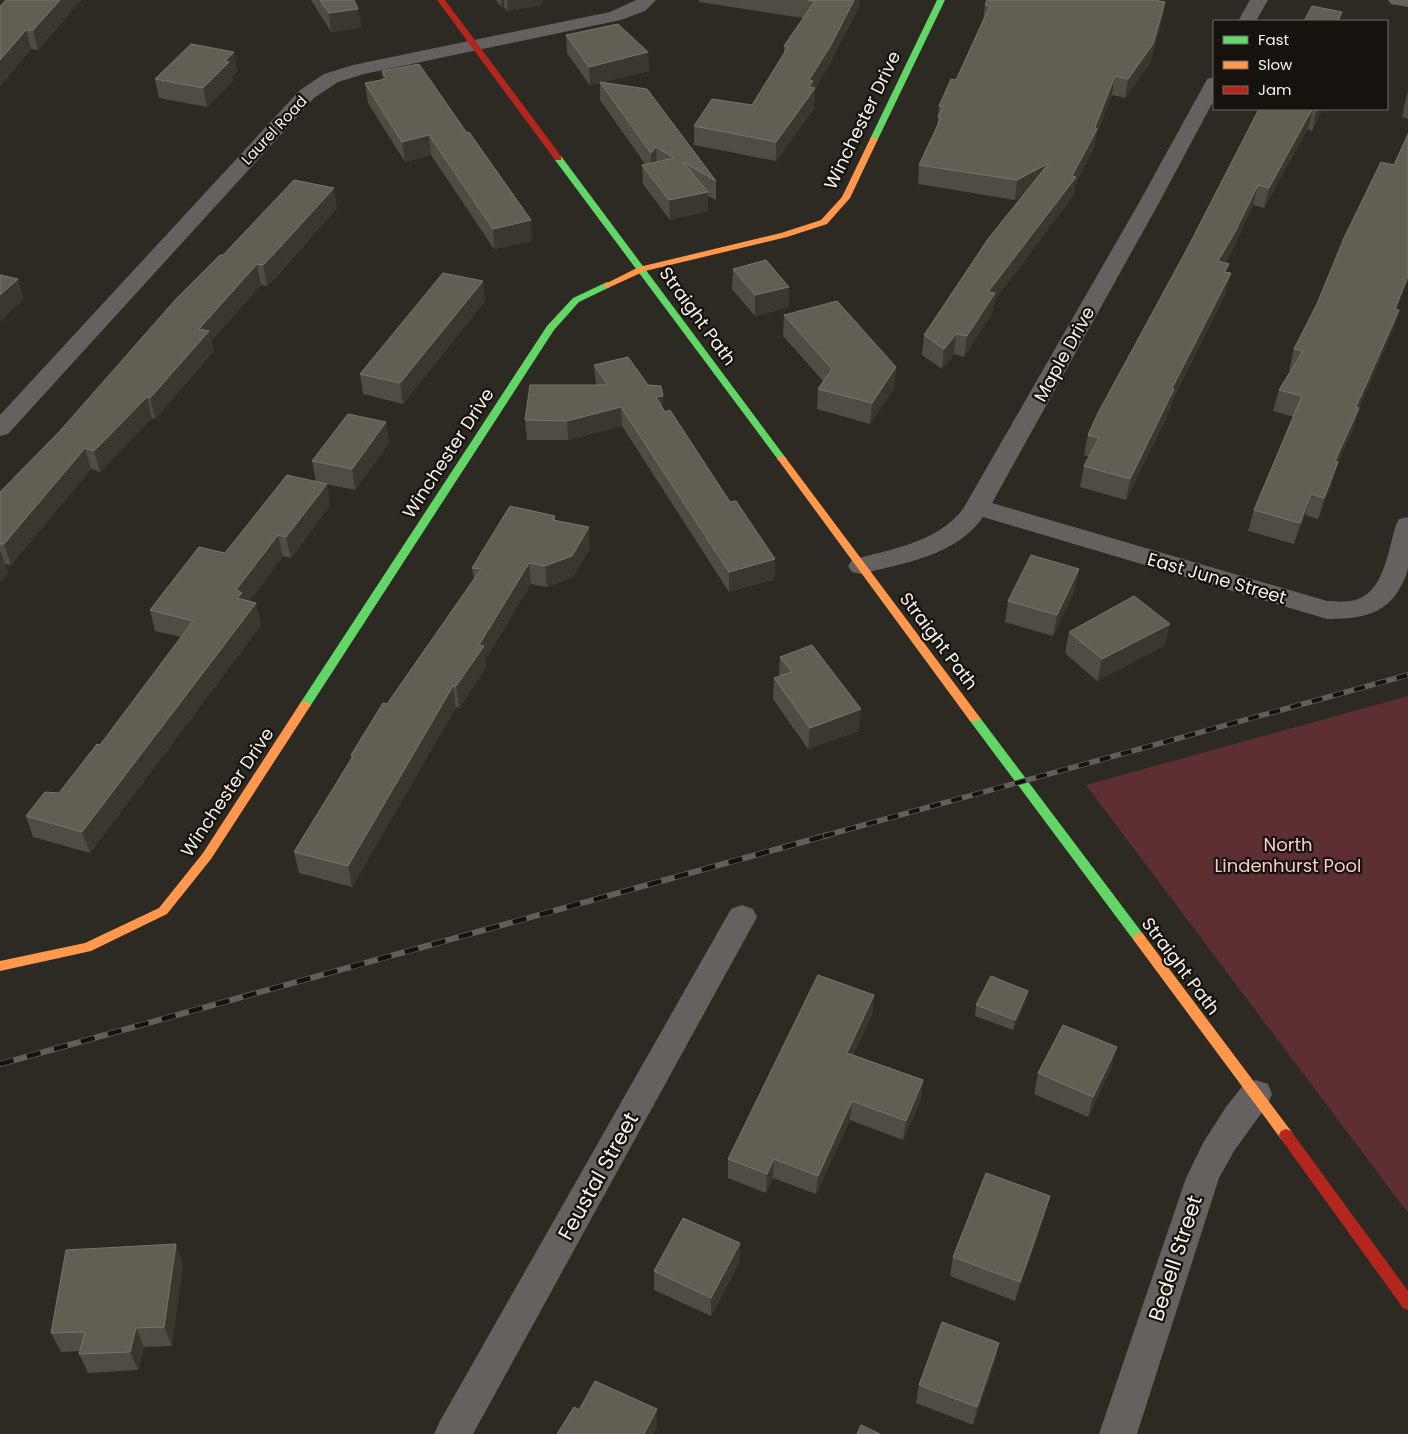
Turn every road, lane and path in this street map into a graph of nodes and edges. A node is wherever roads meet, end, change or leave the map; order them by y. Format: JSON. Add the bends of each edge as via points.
{"nodes":[{"id":1,"x":441,"y":0,"type":"edge"},
{"id":2,"x":647,"y":0,"type":"edge"},
{"id":3,"x":941,"y":0,"type":"edge"},
{"id":4,"x":1259,"y":0,"type":"edge"},
{"id":5,"x":1397,"y":0,"type":"edge"},
{"id":6,"x":1408,"y":2,"type":"edge"},
{"id":7,"x":1249,"y":20,"type":"edge"},
{"id":8,"x":476,"y":46,"type":"junction"},
{"id":9,"x":1213,"y":84,"type":"edge"},
{"id":10,"x":642,"y":269,"type":"junction"},
{"id":11,"x":0,"y":429,"type":"edge"},
{"id":12,"x":977,"y":507,"type":"junction"},
{"id":13,"x":1408,"y":525,"type":"edge"},
{"id":14,"x":861,"y":566,"type":"junction"},
{"id":15,"x":742,"y":918,"type":"dead end"},
{"id":16,"x":0,"y":966,"type":"edge"},
{"id":17,"x":1256,"y":1094,"type":"junction"},
{"id":18,"x":1408,"y":1303,"type":"edge"},
{"id":19,"x":453,"y":1434,"type":"edge"},
{"id":20,"x":1118,"y":1434,"type":"edge"}],
"edges":[{"from":1,"to":8,"type":"main road","name":"Straight Path"},
{"from":2,"to":8,"type":"street","name":"Laurel Road","via":[[639,7],[615,16]]},
{"from":3,"to":10,"type":"main road","name":"Winchester Drive","via":[[846,198],[824,222],[784,235]]},
{"from":4,"to":7,"type":"street"},
{"from":5,"to":6,"type":"street"},
{"from":8,"to":10,"type":"main road","name":"Straight Path"},
{"from":8,"to":11,"type":"street","name":"Laurel Road","via":[[360,69],[331,78],[307,94]]},
{"from":9,"to":12,"type":"street","name":"Maple Drive"},
{"from":10,"to":14,"type":"main road","name":"Straight Path"},
{"from":10,"to":16,"type":"main road","name":"Winchester Drive","via":[[576,300],[550,328],[207,856],[163,911],[87,947]]},
{"from":12,"to":13,"type":"street","name":"East June Street","via":[[1327,610],[1342,611],[1368,607],[1384,596]]},
{"from":12,"to":14,"type":"street","name":"Maple Drive","via":[[963,526],[947,537]]},
{"from":14,"to":17,"type":"main road","name":"Straight Path"},
{"from":15,"to":19,"type":"street","name":"Feustal Street"},
{"from":17,"to":18,"type":"main road","name":"Straight Path"},
{"from":17,"to":20,"type":"street","name":"Bedell Street","via":[[1227,1131],[1204,1174]]}]}
